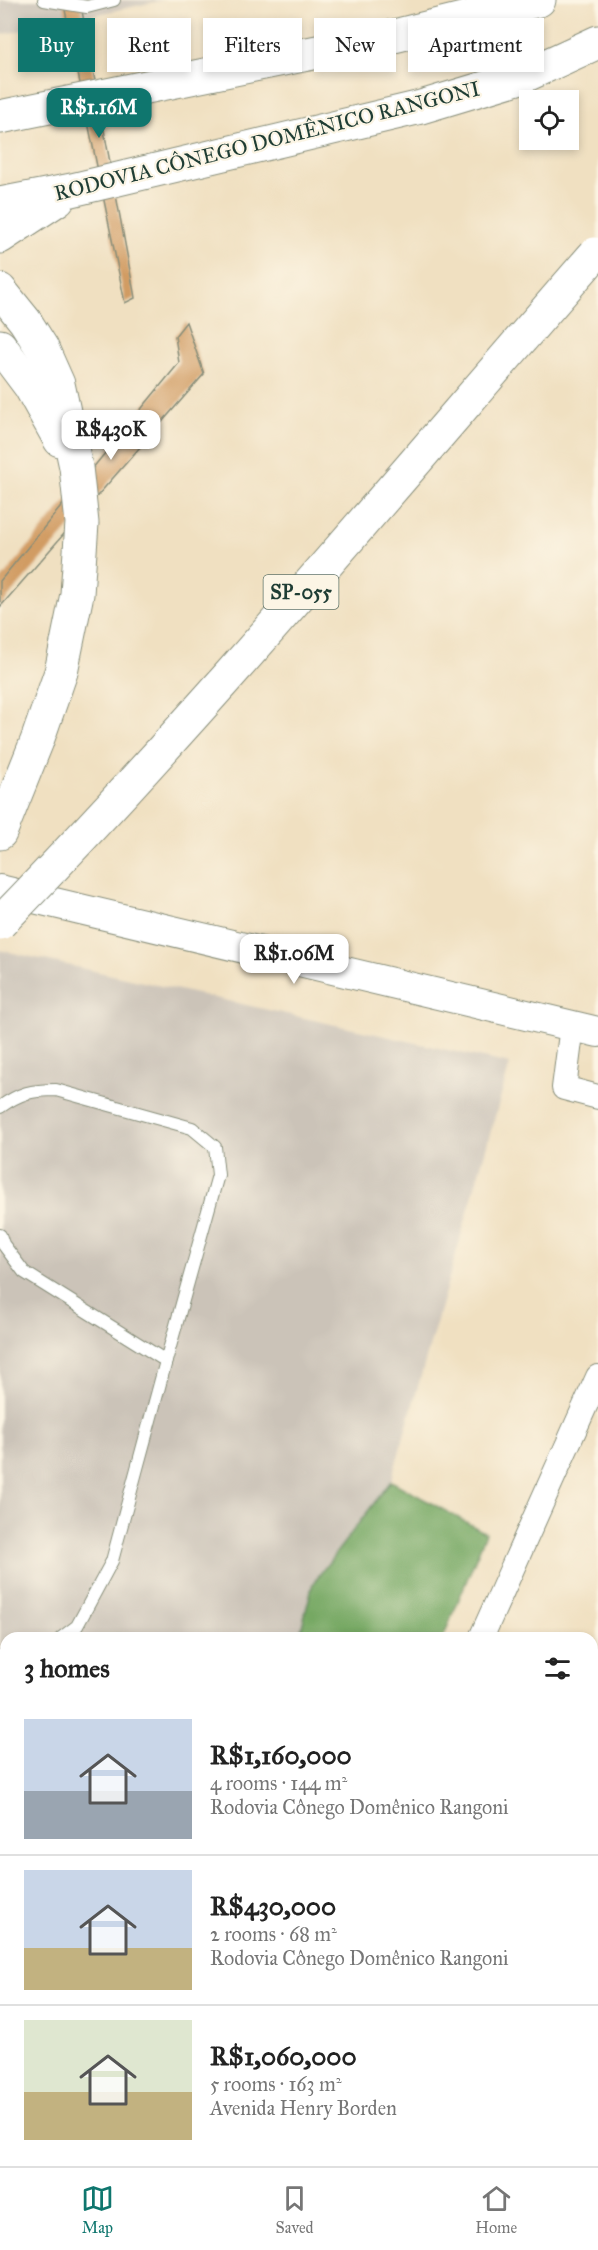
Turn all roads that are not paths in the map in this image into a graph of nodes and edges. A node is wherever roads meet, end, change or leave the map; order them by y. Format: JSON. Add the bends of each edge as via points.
{"nodes":[{"id":1,"x":44,"y":0,"type":"edge"},
{"id":2,"x":114,"y":0,"type":"edge"},
{"id":3,"x":539,"y":0,"type":"edge"},
{"id":4,"x":598,"y":42,"type":"edge"},
{"id":5,"x":0,"y":117,"type":"edge"},
{"id":6,"x":72,"y":190,"type":"junction"},
{"id":7,"x":0,"y":204,"type":"edge"},
{"id":8,"x":0,"y":237,"type":"edge"},
{"id":9,"x":596,"y":252,"type":"edge"},
{"id":10,"x":0,"y":290,"type":"edge"},
{"id":11,"x":0,"y":346,"type":"edge"},
{"id":12,"x":76,"y":467,"type":"junction"},
{"id":13,"x":0,"y":833,"type":"edge"},
{"id":14,"x":0,"y":890,"type":"edge"},
{"id":15,"x":0,"y":923,"type":"edge"},
{"id":16,"x":585,"y":1029,"type":"edge"},
{"id":17,"x":598,"y":1097,"type":"edge"},
{"id":18,"x":0,"y":1107,"type":"edge"},
{"id":19,"x":0,"y":1235,"type":"edge"},
{"id":20,"x":166,"y":1361,"type":"junction"},
{"id":21,"x":598,"y":1377,"type":"edge"},
{"id":22,"x":69,"y":1632,"type":"edge"},
{"id":23,"x":484,"y":1632,"type":"edge"}],
"edges":[{"from":1,"to":2,"type":"lane","via":[[87,7]]},
{"from":3,"to":5,"type":"highway","via":[[386,38]]},
{"from":4,"to":6,"type":"highway","name":"RODOVIA CÔNEGO DOMÊNICO RANGONI","via":[[524,76],[421,107]]},
{"from":6,"to":7,"type":"highway","name":"RODOVIA CÔNEGO DOMÊNICO RANGONI"},
{"from":6,"to":8,"type":"highway"},
{"from":9,"to":15,"type":"highway","number":"SP-055","bridge":true,"via":[[255,646],[79,842]]},
{"from":10,"to":12,"type":"highway","via":[[37,339],[58,384]]},
{"from":11,"to":12,"type":"highway","via":[[30,386]]},
{"from":12,"to":13,"type":"highway","via":[[82,523],[77,594],[61,672]]},
{"from":14,"to":16,"type":"street"},
{"from":16,"to":17,"type":"street","via":[[564,1088]]},
{"from":18,"to":20,"type":"lane","via":[[35,1090],[56,1090],[192,1128],[215,1147],[218,1176]]},
{"from":19,"to":20,"type":"lane","via":[[24,1272]]},
{"from":20,"to":22,"type":"lane","via":[[112,1562],[77,1626]]},
{"from":21,"to":23,"type":"street"}]}
